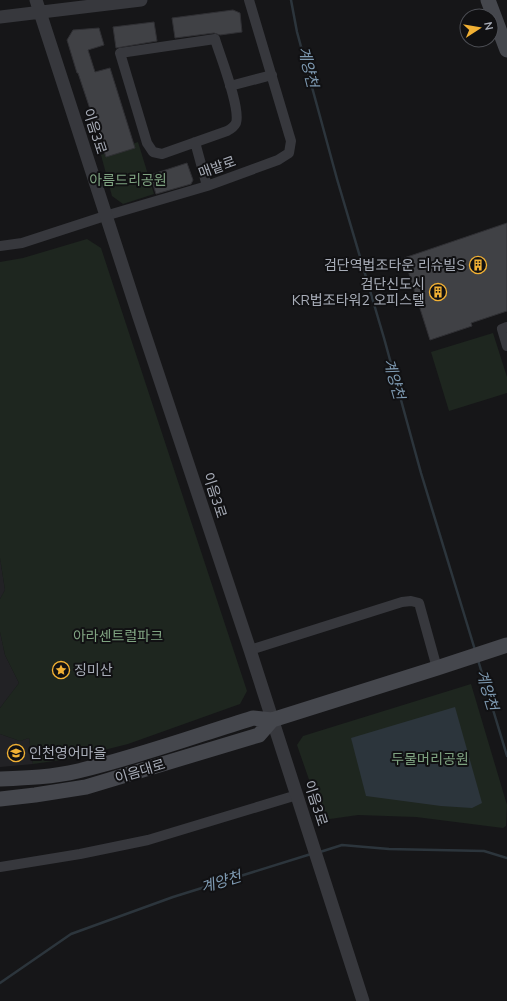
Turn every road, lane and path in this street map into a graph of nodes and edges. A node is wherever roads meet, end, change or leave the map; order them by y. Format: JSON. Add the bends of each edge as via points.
{"nodes":[{"id":1,"x":141,"y":0,"type":"edge"},
{"id":2,"x":250,"y":0,"type":"edge"},
{"id":3,"x":488,"y":0,"type":"edge"},
{"id":4,"x":38,"y":6,"type":"edge"},
{"id":5,"x":0,"y":17,"type":"edge"},
{"id":6,"x":507,"y":50,"type":"edge"},
{"id":7,"x":272,"y":75,"type":"junction"},
{"id":8,"x":230,"y":86,"type":"junction"},
{"id":9,"x":195,"y":142,"type":"junction"},
{"id":10,"x":207,"y":186,"type":"junction"},
{"id":11,"x":105,"y":216,"type":"junction"},
{"id":12,"x":0,"y":246,"type":"edge"},
{"id":13,"x":507,"y":327,"type":"edge"},
{"id":14,"x":507,"y":346,"type":"edge"},
{"id":15,"x":507,"y":645,"type":"edge"},
{"id":16,"x":250,"y":650,"type":"junction"},
{"id":17,"x":437,"y":668,"type":"junction"},
{"id":18,"x":272,"y":720,"type":"junction"},
{"id":19,"x":0,"y":779,"type":"edge"},
{"id":20,"x":296,"y":795,"type":"junction"},
{"id":21,"x":0,"y":799,"type":"edge"},
{"id":22,"x":0,"y":867,"type":"edge"},
{"id":23,"x":363,"y":1001,"type":"edge"}],
"edges":[{"from":1,"to":4,"type":"street"},
{"from":2,"to":7,"type":"street","name":"매밭로"},
{"from":3,"to":6,"type":"main road"},
{"from":4,"to":5,"type":"street"},
{"from":4,"to":11,"type":"street","name":"이음3로"},
{"from":7,"to":8,"type":"street"},
{"from":7,"to":10,"type":"street","name":"매밭로","via":[[291,141],[288,153],[278,160]]},
{"from":8,"to":9,"type":"street","via":[[237,115],[236,123],[227,131]]},
{"from":8,"to":9,"type":"street","via":[[215,39],[120,53],[147,143],[153,152],[162,154]]},
{"from":9,"to":10,"type":"street"},
{"from":10,"to":11,"type":"street","name":"매밭로"},
{"from":11,"to":12,"type":"street","name":"매밭로","via":[[22,242]]},
{"from":11,"to":16,"type":"street","name":"이음3로"},
{"from":13,"to":14,"type":"street","via":[[502,329]]},
{"from":15,"to":17,"type":"main road","name":"이음대로"},
{"from":16,"to":17,"type":"street","via":[[411,601],[419,603]]},
{"from":16,"to":18,"type":"street","name":"이음3로"},
{"from":17,"to":18,"type":"main road","name":"이음대로"},
{"from":18,"to":19,"type":"main road","name":"이음대로","via":[[253,718],[78,771]]},
{"from":18,"to":20,"type":"street","name":"이음3로"},
{"from":18,"to":21,"type":"main road","name":"이음대로","via":[[259,735],[86,787]]},
{"from":20,"to":22,"type":"street","via":[[148,840]]},
{"from":20,"to":23,"type":"street","name":"이음3로"}]}
